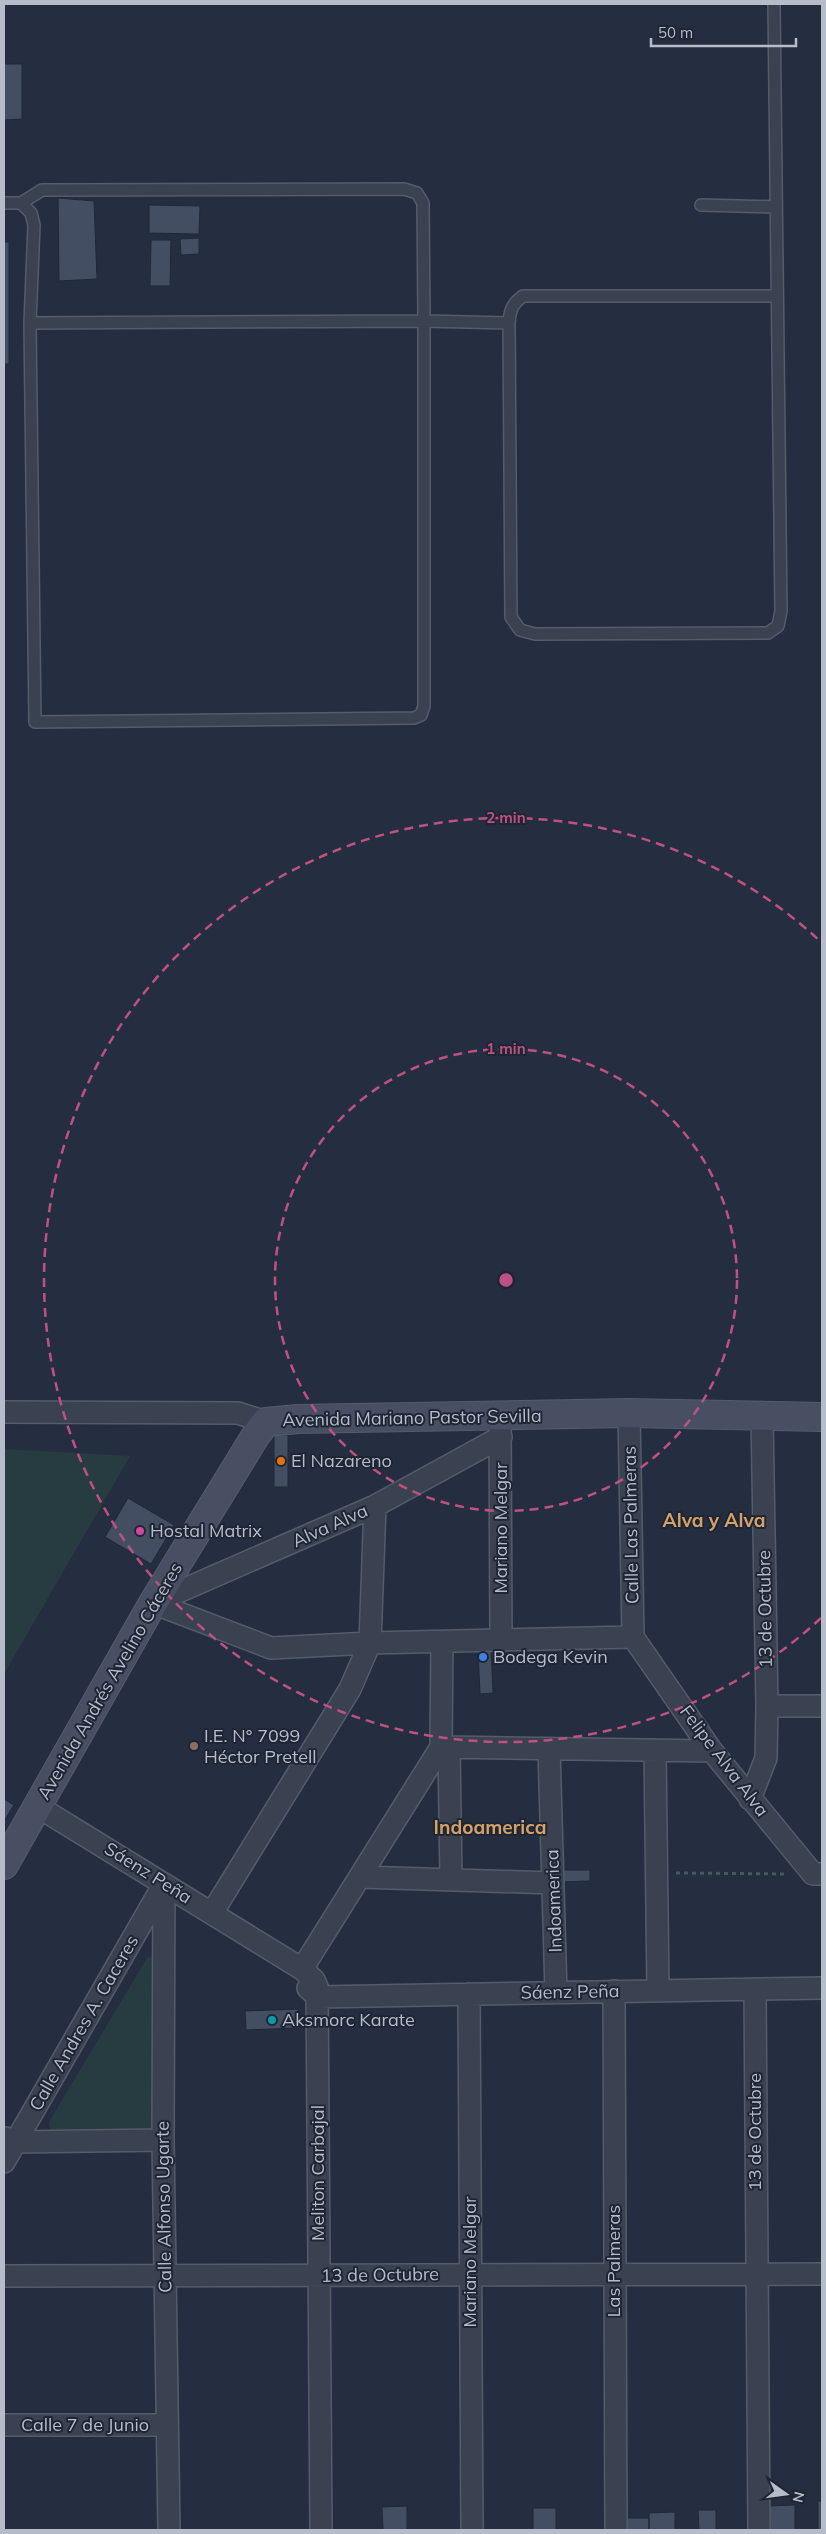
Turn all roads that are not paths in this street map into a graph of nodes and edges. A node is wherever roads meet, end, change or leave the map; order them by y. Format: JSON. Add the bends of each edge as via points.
{"nodes":[{"id":1,"x":774,"y":4,"type":"edge"},
{"id":2,"x":4,"y":203,"type":"edge"},
{"id":3,"x":21,"y":203,"type":"junction"},
{"id":4,"x":701,"y":206,"type":"dead end"},
{"id":5,"x":776,"y":207,"type":"junction"},
{"id":6,"x":776,"y":296,"type":"junction"},
{"id":7,"x":424,"y":321,"type":"junction"},
{"id":8,"x":30,"y":323,"type":"junction"},
{"id":9,"x":509,"y":323,"type":"junction"},
{"id":10,"x":4,"y":1412,"type":"edge"},
{"id":11,"x":629,"y":1413,"type":"junction"},
{"id":12,"x":762,"y":1416,"type":"junction"},
{"id":13,"x":822,"y":1417,"type":"edge"},
{"id":14,"x":266,"y":1422,"type":"junction"},
{"id":15,"x":501,"y":1426,"type":"junction"},
{"id":16,"x":375,"y":1506,"type":"junction"},
{"id":17,"x":153,"y":1604,"type":"junction"},
{"id":18,"x":633,"y":1637,"type":"junction"},
{"id":19,"x":501,"y":1641,"type":"junction"},
{"id":20,"x":442,"y":1642,"type":"junction"},
{"id":21,"x":370,"y":1643,"type":"junction"},
{"id":22,"x":767,"y":1706,"type":"junction"},
{"id":23,"x":822,"y":1706,"type":"edge"},
{"id":24,"x":445,"y":1747,"type":"junction"},
{"id":25,"x":550,"y":1749,"type":"junction"},
{"id":26,"x":655,"y":1750,"type":"junction"},
{"id":27,"x":712,"y":1751,"type":"junction"},
{"id":28,"x":750,"y":1799,"type":"junction"},
{"id":29,"x":38,"y":1806,"type":"junction"},
{"id":30,"x":4,"y":1866,"type":"edge"},
{"id":31,"x":817,"y":1874,"type":"edge"},
{"id":32,"x":360,"y":1877,"type":"junction"},
{"id":33,"x":451,"y":1880,"type":"junction"},
{"id":34,"x":553,"y":1882,"type":"junction"},
{"id":35,"x":164,"y":1884,"type":"junction"},
{"id":36,"x":212,"y":1914,"type":"junction"},
{"id":37,"x":258,"y":1942,"type":"junction"},
{"id":38,"x":302,"y":1969,"type":"junction"},
{"id":39,"x":822,"y":1988,"type":"edge"},
{"id":40,"x":755,"y":1989,"type":"junction"},
{"id":41,"x":614,"y":1991,"type":"junction"},
{"id":42,"x":658,"y":1991,"type":"junction"},
{"id":43,"x":556,"y":1992,"type":"junction"},
{"id":44,"x":469,"y":1994,"type":"junction"},
{"id":45,"x":318,"y":1997,"type":"junction"},
{"id":46,"x":9,"y":2139,"type":"edge"},
{"id":47,"x":163,"y":2140,"type":"junction"},
{"id":48,"x":4,"y":2162,"type":"edge"},
{"id":49,"x":470,"y":2274,"type":"junction"},
{"id":50,"x":756,"y":2274,"type":"junction"},
{"id":51,"x":822,"y":2274,"type":"edge"},
{"id":52,"x":166,"y":2275,"type":"junction"},
{"id":53,"x":4,"y":2276,"type":"edge"},
{"id":54,"x":318,"y":2276,"type":"junction"},
{"id":55,"x":614,"y":2276,"type":"junction"},
{"id":56,"x":4,"y":2425,"type":"edge"},
{"id":57,"x":167,"y":2425,"type":"junction"},
{"id":58,"x":170,"y":2530,"type":"edge"},
{"id":59,"x":321,"y":2530,"type":"edge"},
{"id":60,"x":472,"y":2530,"type":"edge"},
{"id":61,"x":616,"y":2530,"type":"edge"},
{"id":62,"x":759,"y":2530,"type":"edge"}],
"edges":[{"from":1,"to":5,"type":"lane"},
{"from":2,"to":3,"type":"lane"},
{"from":3,"to":7,"type":"lane","via":[[42,190],[404,190],[417,193],[423,203]]},
{"from":3,"to":8,"type":"lane","via":[[31,213],[34,225]]},
{"from":4,"to":5,"type":"lane"},
{"from":5,"to":6,"type":"lane"},
{"from":6,"to":9,"type":"lane","via":[[523,296],[514,302]]},
{"from":6,"to":9,"type":"lane","via":[[780,611],[778,626],[768,633],[535,634],[520,630],[511,617]]},
{"from":7,"to":8,"type":"lane"},
{"from":7,"to":8,"type":"lane","via":[[424,706],[421,715],[414,718],[45,722],[35,722]]},
{"from":7,"to":9,"type":"lane"},
{"from":10,"to":14,"type":"street","name":"Avenida Mariano Pastor Sevilla","via":[[238,1414]]},
{"from":11,"to":12,"type":"street","name":"Avenida Mariano Pastor Sevilla"},
{"from":11,"to":15,"type":"street","name":"Avenida Mariano Pastor Sevilla"},
{"from":11,"to":18,"type":"street","name":"Calle Las Palmeras"},
{"from":12,"to":13,"type":"street","name":"Avenida Mariano Pastor Sevilla"},
{"from":12,"to":22,"type":"street","name":"13 de Octubre"},
{"from":14,"to":15,"type":"street","name":"Avenida Mariano Pastor Sevilla","via":[[298,1419]]},
{"from":14,"to":17,"type":"street","name":"Avenida Andrés Avelino Cáceres"},
{"from":15,"to":16,"type":"street","name":"Alva Alva"},
{"from":15,"to":19,"type":"street","name":"Mariano Melgar"},
{"from":16,"to":17,"type":"street","name":"Alva Alva"},
{"from":16,"to":21,"type":"street"},
{"from":17,"to":21,"type":"street","via":[[271,1648]]},
{"from":17,"to":29,"type":"street","name":"Avenida Andrés Avelino Cáceres"},
{"from":18,"to":19,"type":"street"},
{"from":18,"to":27,"type":"street","name":"Felipe Alva Alva"},
{"from":19,"to":20,"type":"street"},
{"from":20,"to":21,"type":"street"},
{"from":20,"to":24,"type":"street"},
{"from":21,"to":36,"type":"street","via":[[350,1689]]},
{"from":22,"to":23,"type":"street"},
{"from":22,"to":28,"type":"street","name":"13 de Octubre","via":[[766,1758]]},
{"from":24,"to":25,"type":"street"},
{"from":24,"to":32,"type":"street"},
{"from":24,"to":33,"type":"street"},
{"from":25,"to":26,"type":"street"},
{"from":25,"to":34,"type":"street","name":"Indoamerica"},
{"from":26,"to":27,"type":"street"},
{"from":26,"to":42,"type":"street"},
{"from":27,"to":28,"type":"street","name":"Felipe Alva Alva"},
{"from":28,"to":31,"type":"street","name":"Felipe Alva Alva"},
{"from":29,"to":30,"type":"street","name":"Avenida Andrés Avelino Cáceres"},
{"from":29,"to":35,"type":"street","name":"Sáenz Peña"},
{"from":32,"to":33,"type":"street"},
{"from":32,"to":38,"type":"street"},
{"from":33,"to":34,"type":"street"},
{"from":34,"to":43,"type":"street","name":"Indoamerica"},
{"from":35,"to":36,"type":"street","name":"Sáenz Peña"},
{"from":35,"to":46,"type":"street","name":"Calle Andres A. Caceres"},
{"from":35,"to":47,"type":"street","name":"Calle Alfonso Ugarte"},
{"from":36,"to":37,"type":"street","name":"Sáenz Peña"},
{"from":37,"to":38,"type":"street","name":"Sáenz Peña"},
{"from":37,"to":45,"type":"street","name":"Sáenz Peña"},
{"from":38,"to":45,"type":"street","name":"Sáenz Peña","via":[[314,1980]]},
{"from":39,"to":40,"type":"street","name":"Sáenz Peña"},
{"from":40,"to":42,"type":"street","name":"Sáenz Peña"},
{"from":40,"to":50,"type":"street","name":"13 de Octubre"},
{"from":41,"to":42,"type":"street","name":"Sáenz Peña"},
{"from":41,"to":43,"type":"street","name":"Sáenz Peña"},
{"from":41,"to":55,"type":"street","name":"Las Palmeras"},
{"from":43,"to":44,"type":"street","name":"Sáenz Peña"},
{"from":44,"to":45,"type":"street","name":"Sáenz Peña"},
{"from":44,"to":49,"type":"street","name":"Mariano Melgar"},
{"from":45,"to":54,"type":"street","name":"Meliton Carbajal"},
{"from":46,"to":47,"type":"street"},
{"from":46,"to":48,"type":"street","name":"Calle Andres A. Caceres"},
{"from":47,"to":52,"type":"street","name":"Calle Alfonso Ugarte"},
{"from":49,"to":54,"type":"street","name":"13 de Octubre"},
{"from":49,"to":55,"type":"street","name":"13 de Octubre"},
{"from":49,"to":60,"type":"street","name":"Mariano Melgar"},
{"from":50,"to":51,"type":"street","name":"13 de Octubre"},
{"from":50,"to":55,"type":"street","name":"13 de Octubre"},
{"from":50,"to":62,"type":"street","name":"13 de Octubre"},
{"from":52,"to":53,"type":"street","name":"13 de Octubre"},
{"from":52,"to":54,"type":"street","name":"13 de Octubre"},
{"from":52,"to":57,"type":"street","name":"Calle Alfonso Ugarte"},
{"from":54,"to":59,"type":"street","name":"Meliton Carbajal"},
{"from":55,"to":61,"type":"street","name":"Las Palmeras"},
{"from":56,"to":57,"type":"street","name":"Calle 7 de Junio"},
{"from":57,"to":58,"type":"street","name":"Calle Alfonso Ugarte"}]}
